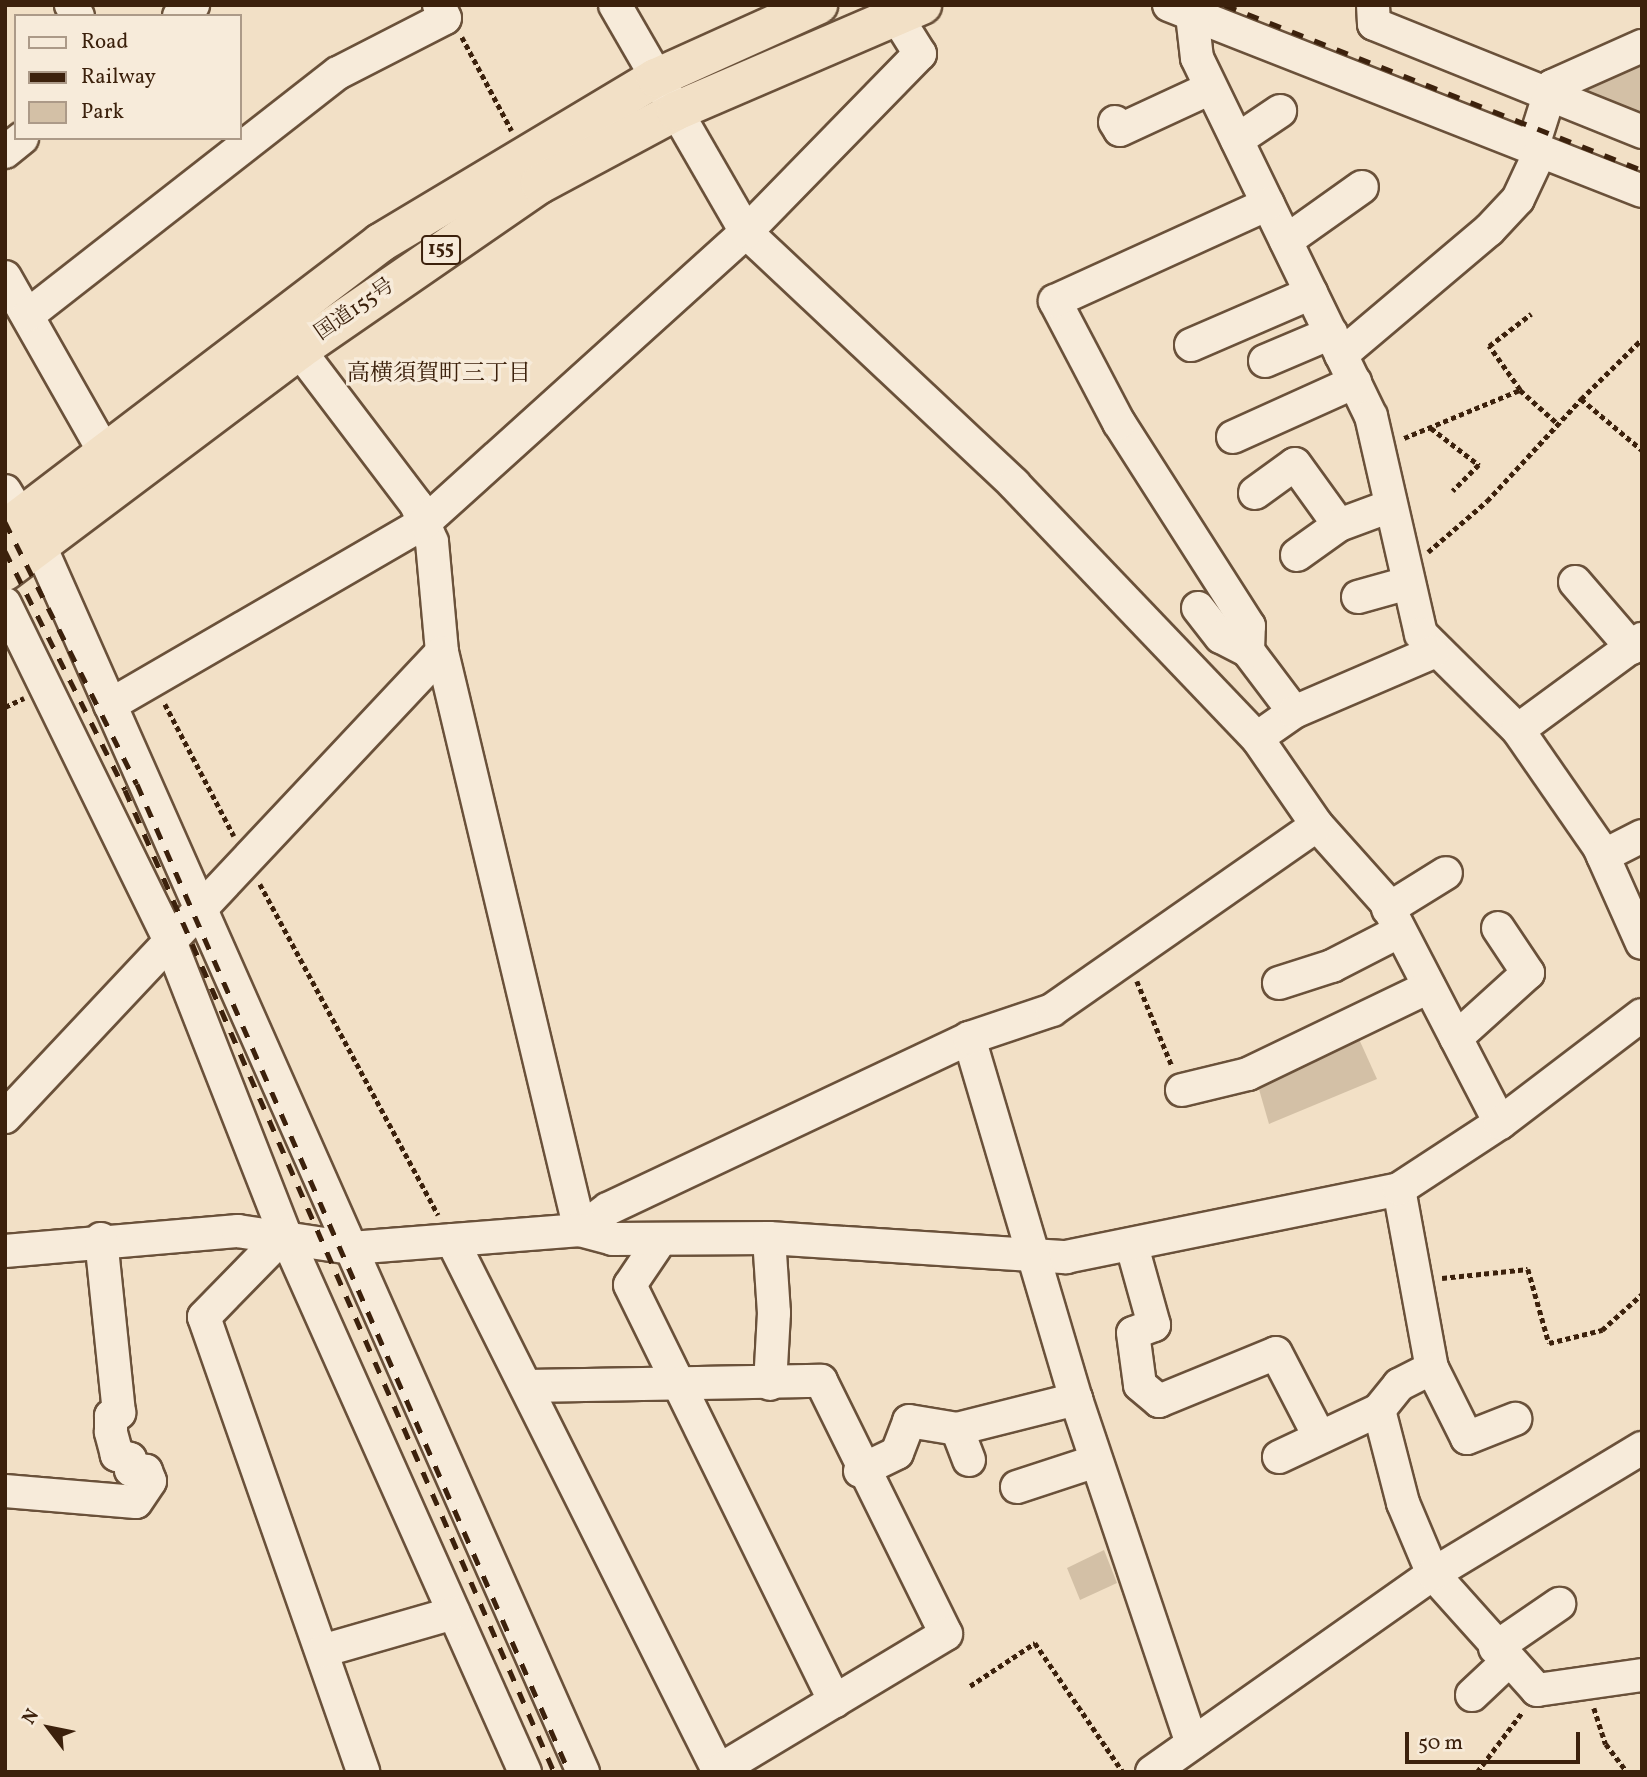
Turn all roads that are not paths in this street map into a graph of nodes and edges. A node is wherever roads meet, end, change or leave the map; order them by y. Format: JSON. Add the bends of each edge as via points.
{"nodes":[{"id":1,"x":615,"y":5,"type":"edge"},
{"id":2,"x":818,"y":5,"type":"edge"},
{"id":3,"x":1373,"y":5,"type":"edge"},
{"id":4,"x":909,"y":10,"type":"edge"},
{"id":5,"x":1180,"y":10,"type":"edge"},
{"id":6,"x":442,"y":11,"type":"edge"},
{"id":7,"x":1642,"y":46,"type":"edge"},
{"id":8,"x":656,"y":78,"type":"junction"},
{"id":9,"x":1211,"y":88,"type":"junction"},
{"id":10,"x":1548,"y":97,"type":"junction"},
{"id":11,"x":676,"y":111,"type":"junction"},
{"id":12,"x":1280,"y":111,"type":"dead end"},
{"id":13,"x":1115,"y":121,"type":"dead end"},
{"id":14,"x":1642,"y":132,"type":"edge"},
{"id":15,"x":20,"y":140,"type":"edge"},
{"id":16,"x":1237,"y":140,"type":"junction"},
{"id":17,"x":1536,"y":150,"type":"junction"},
{"id":18,"x":5,"y":152,"type":"edge"},
{"id":19,"x":1362,"y":187,"type":"dead end"},
{"id":20,"x":1642,"y":191,"type":"edge"},
{"id":21,"x":1268,"y":204,"type":"junction"},
{"id":22,"x":746,"y":232,"type":"junction"},
{"id":23,"x":1286,"y":241,"type":"junction"},
{"id":24,"x":5,"y":277,"type":"edge"},
{"id":25,"x":1311,"y":293,"type":"junction"},
{"id":26,"x":28,"y":316,"type":"junction"},
{"id":27,"x":1191,"y":345,"type":"dead end"},
{"id":28,"x":299,"y":350,"type":"junction"},
{"id":29,"x":1342,"y":357,"type":"junction"},
{"id":30,"x":1265,"y":361,"type":"dead end"},
{"id":31,"x":1233,"y":437,"type":"dead end"},
{"id":32,"x":106,"y":455,"type":"junction"},
{"id":33,"x":1255,"y":493,"type":"dead end"},
{"id":34,"x":1390,"y":506,"type":"junction"},
{"id":35,"x":18,"y":521,"type":"edge"},
{"id":36,"x":424,"y":523,"type":"junction"},
{"id":37,"x":1339,"y":525,"type":"junction"},
{"id":38,"x":1297,"y":555,"type":"dead end"},
{"id":39,"x":5,"y":571,"type":"edge"},
{"id":40,"x":1406,"y":577,"type":"junction"},
{"id":41,"x":1575,"y":582,"type":"dead end"},
{"id":42,"x":1358,"y":597,"type":"dead end"},
{"id":43,"x":5,"y":604,"type":"edge"},
{"id":44,"x":1198,"y":608,"type":"dead end"},
{"id":45,"x":1639,"y":644,"type":"edge"},
{"id":46,"x":1248,"y":651,"type":"junction"},
{"id":47,"x":442,"y":652,"type":"junction"},
{"id":48,"x":1433,"y":652,"type":"junction"},
{"id":49,"x":110,"y":705,"type":"junction"},
{"id":50,"x":1294,"y":712,"type":"junction"},
{"id":51,"x":1518,"y":730,"type":"junction"},
{"id":52,"x":1257,"y":738,"type":"junction"},
{"id":53,"x":1317,"y":825,"type":"junction"},
{"id":54,"x":1642,"y":836,"type":"edge"},
{"id":55,"x":1603,"y":856,"type":"junction"},
{"id":56,"x":1446,"y":873,"type":"dead end"},
{"id":57,"x":202,"y":907,"type":"junction"},
{"id":58,"x":1394,"y":920,"type":"junction"},
{"id":59,"x":1498,"y":928,"type":"dead end"},
{"id":60,"x":170,"y":941,"type":"junction"},
{"id":61,"x":1642,"y":943,"type":"edge"},
{"id":62,"x":1279,"y":983,"type":"dead end"},
{"id":63,"x":1429,"y":987,"type":"junction"},
{"id":64,"x":1640,"y":1021,"type":"edge"},
{"id":65,"x":969,"y":1038,"type":"junction"},
{"id":66,"x":1456,"y":1038,"type":"junction"},
{"id":67,"x":1182,"y":1090,"type":"road end"},
{"id":68,"x":5,"y":1117,"type":"edge"},
{"id":69,"x":1500,"y":1123,"type":"junction"},
{"id":70,"x":1399,"y":1189,"type":"junction"},
{"id":71,"x":580,"y":1230,"type":"junction"},
{"id":72,"x":285,"y":1234,"type":"junction"},
{"id":73,"x":769,"y":1238,"type":"junction"},
{"id":74,"x":101,"y":1239,"type":"junction"},
{"id":75,"x":661,"y":1239,"type":"junction"},
{"id":76,"x":452,"y":1240,"type":"junction"},
{"id":77,"x":1132,"y":1246,"type":"junction"},
{"id":78,"x":351,"y":1248,"type":"junction"},
{"id":79,"x":5,"y":1251,"type":"edge"},
{"id":80,"x":1036,"y":1256,"type":"junction"},
{"id":81,"x":1432,"y":1368,"type":"junction"},
{"id":82,"x":676,"y":1382,"type":"junction"},
{"id":83,"x":770,"y":1384,"type":"junction"},
{"id":84,"x":527,"y":1386,"type":"junction"},
{"id":85,"x":1076,"y":1399,"type":"junction"},
{"id":86,"x":1379,"y":1410,"type":"junction"},
{"id":87,"x":1516,"y":1419,"type":"dead end"},
{"id":88,"x":957,"y":1429,"type":"junction"},
{"id":89,"x":1319,"y":1436,"type":"junction"},
{"id":90,"x":1642,"y":1448,"type":"edge"},
{"id":91,"x":1279,"y":1457,"type":"dead end"},
{"id":92,"x":969,"y":1460,"type":"dead end"},
{"id":93,"x":1096,"y":1461,"type":"junction"},
{"id":94,"x":860,"y":1471,"type":"junction"},
{"id":95,"x":1017,"y":1487,"type":"dead end"},
{"id":96,"x":5,"y":1491,"type":"edge"},
{"id":97,"x":1433,"y":1574,"type":"junction"},
{"id":98,"x":1559,"y":1604,"type":"dead end"},
{"id":99,"x":454,"y":1613,"type":"junction"},
{"id":100,"x":322,"y":1651,"type":"junction"},
{"id":101,"x":1501,"y":1655,"type":"junction"},
{"id":102,"x":1642,"y":1675,"type":"edge"},
{"id":103,"x":1472,"y":1695,"type":"dead end"},
{"id":104,"x":835,"y":1701,"type":"junction"},
{"id":105,"x":1192,"y":1743,"type":"junction"},
{"id":106,"x":718,"y":1771,"type":"edge"},
{"id":107,"x":363,"y":1772,"type":"edge"},
{"id":108,"x":524,"y":1772,"type":"edge"},
{"id":109,"x":583,"y":1772,"type":"edge"},
{"id":110,"x":1152,"y":1772,"type":"edge"}],
"edges":[{"from":1,"to":8,"type":"street"},
{"from":2,"to":8,"type":"highway","name":"国道155号","number":"155"},
{"from":3,"to":10,"type":"street","via":[[1374,24]]},
{"from":4,"to":11,"type":"highway","name":"国道155号","number":"155"},
{"from":4,"to":22,"type":"street","via":[[920,54]]},
{"from":5,"to":9,"type":"street"},
{"from":5,"to":17,"type":"street"},
{"from":6,"to":26,"type":"street","via":[[338,73]]},
{"from":7,"to":10,"type":"street","via":[[1552,86]]},
{"from":8,"to":11,"type":"street"},
{"from":8,"to":32,"type":"highway","name":"国道155号","number":"155","via":[[380,243]]},
{"from":9,"to":13,"type":"street","via":[[1120,130]]},
{"from":9,"to":16,"type":"street"},
{"from":10,"to":14,"type":"street"},
{"from":10,"to":17,"type":"street"},
{"from":11,"to":22,"type":"street"},
{"from":11,"to":28,"type":"highway","name":"国道155号","number":"155","via":[[517,198]]},
{"from":12,"to":16,"type":"street"},
{"from":15,"to":18,"type":"street"},
{"from":16,"to":21,"type":"street"},
{"from":17,"to":20,"type":"street"},
{"from":17,"to":29,"type":"street","via":[[1518,199],[1489,230]]},
{"from":19,"to":23,"type":"street"},
{"from":21,"to":23,"type":"street"},
{"from":21,"to":46,"type":"street","via":[[1055,301],[1119,423],[1249,626]]},
{"from":22,"to":36,"type":"street"},
{"from":22,"to":52,"type":"street","via":[[1034,504]]},
{"from":23,"to":25,"type":"street"},
{"from":24,"to":26,"type":"street"},
{"from":25,"to":27,"type":"street"},
{"from":25,"to":29,"type":"street"},
{"from":26,"to":32,"type":"street"},
{"from":28,"to":35,"type":"highway","name":"国道155号","number":"155"},
{"from":28,"to":36,"type":"street"},
{"from":29,"to":30,"type":"street"},
{"from":29,"to":31,"type":"street"},
{"from":29,"to":34,"type":"street","via":[[1378,446]]},
{"from":32,"to":35,"type":"highway","name":"国道155号","number":"155"},
{"from":33,"to":37,"type":"street","via":[[1295,464]]},
{"from":34,"to":37,"type":"street"},
{"from":34,"to":40,"type":"street"},
{"from":35,"to":39,"type":"highway","name":"国道155号","number":"155"},
{"from":35,"to":49,"type":"street"},
{"from":36,"to":47,"type":"street","via":[[432,542]]},
{"from":36,"to":49,"type":"street"},
{"from":37,"to":38,"type":"street"},
{"from":40,"to":42,"type":"street"},
{"from":40,"to":48,"type":"street"},
{"from":41,"to":45,"type":"street"},
{"from":43,"to":60,"type":"street"},
{"from":44,"to":46,"type":"street","via":[[1221,637]]},
{"from":45,"to":51,"type":"street"},
{"from":46,"to":50,"type":"street"},
{"from":47,"to":57,"type":"street"},
{"from":47,"to":71,"type":"street"},
{"from":48,"to":50,"type":"street"},
{"from":48,"to":51,"type":"street"},
{"from":49,"to":57,"type":"street"},
{"from":50,"to":52,"type":"street"},
{"from":51,"to":55,"type":"street"},
{"from":52,"to":53,"type":"street"},
{"from":53,"to":58,"type":"street"},
{"from":53,"to":65,"type":"street","via":[[1052,1010]]},
{"from":54,"to":55,"type":"street"},
{"from":55,"to":61,"type":"street"},
{"from":56,"to":58,"type":"street"},
{"from":57,"to":60,"type":"street"},
{"from":57,"to":78,"type":"street"},
{"from":58,"to":62,"type":"street","via":[[1332,966]]},
{"from":58,"to":63,"type":"street"},
{"from":59,"to":66,"type":"street","via":[[1528,973]]},
{"from":60,"to":68,"type":"street"},
{"from":60,"to":72,"type":"street"},
{"from":63,"to":66,"type":"street"},
{"from":63,"to":67,"type":"street","via":[[1248,1074]]},
{"from":64,"to":69,"type":"street"},
{"from":65,"to":71,"type":"street","via":[[608,1209]]},
{"from":65,"to":80,"type":"street"},
{"from":66,"to":69,"type":"street"},
{"from":69,"to":70,"type":"street"},
{"from":70,"to":77,"type":"street"},
{"from":70,"to":81,"type":"street"},
{"from":71,"to":75,"type":"street","via":[[613,1239]]},
{"from":71,"to":76,"type":"street"},
{"from":72,"to":74,"type":"street"},
{"from":72,"to":78,"type":"street"},
{"from":72,"to":99,"type":"street"},
{"from":72,"to":100,"type":"street","via":[[204,1317]]},
{"from":73,"to":75,"type":"street"},
{"from":73,"to":80,"type":"street"},
{"from":73,"to":83,"type":"street","via":[[774,1313]]},
{"from":74,"to":79,"type":"street"},
{"from":74,"to":96,"type":"street","via":[[119,1413],[111,1416],[111,1432],[117,1455],[130,1459],[131,1470],[146,1471],[150,1481],[136,1502]]},
{"from":75,"to":82,"type":"street","via":[[630,1285]]},
{"from":76,"to":78,"type":"street"},
{"from":76,"to":84,"type":"street"},
{"from":77,"to":80,"type":"street"},
{"from":77,"to":89,"type":"street","via":[[1154,1325],[1133,1334],[1140,1385],[1159,1401],[1276,1353]]},
{"from":78,"to":109,"type":"street"},
{"from":80,"to":85,"type":"street"},
{"from":81,"to":86,"type":"street","via":[[1399,1385]]},
{"from":81,"to":87,"type":"street","via":[[1467,1438]]},
{"from":82,"to":83,"type":"street"},
{"from":82,"to":84,"type":"street"},
{"from":82,"to":104,"type":"street"},
{"from":83,"to":94,"type":"street","via":[[821,1381]]},
{"from":84,"to":106,"type":"street"},
{"from":85,"to":88,"type":"street"},
{"from":85,"to":93,"type":"street"},
{"from":86,"to":89,"type":"street"},
{"from":86,"to":97,"type":"street","via":[[1403,1503]]},
{"from":88,"to":92,"type":"street"},
{"from":88,"to":94,"type":"street","via":[[909,1421],[897,1453]]},
{"from":89,"to":91,"type":"street"},
{"from":90,"to":97,"type":"street"},
{"from":93,"to":95,"type":"street"},
{"from":93,"to":105,"type":"street"},
{"from":94,"to":104,"type":"street","via":[[946,1634]]},
{"from":97,"to":101,"type":"street"},
{"from":97,"to":105,"type":"street"},
{"from":98,"to":101,"type":"street"},
{"from":99,"to":100,"type":"street"},
{"from":99,"to":108,"type":"street"},
{"from":100,"to":107,"type":"street"},
{"from":101,"to":102,"type":"street","via":[[1537,1690]]},
{"from":101,"to":103,"type":"street"},
{"from":104,"to":106,"type":"street"},
{"from":105,"to":110,"type":"street"}]}
